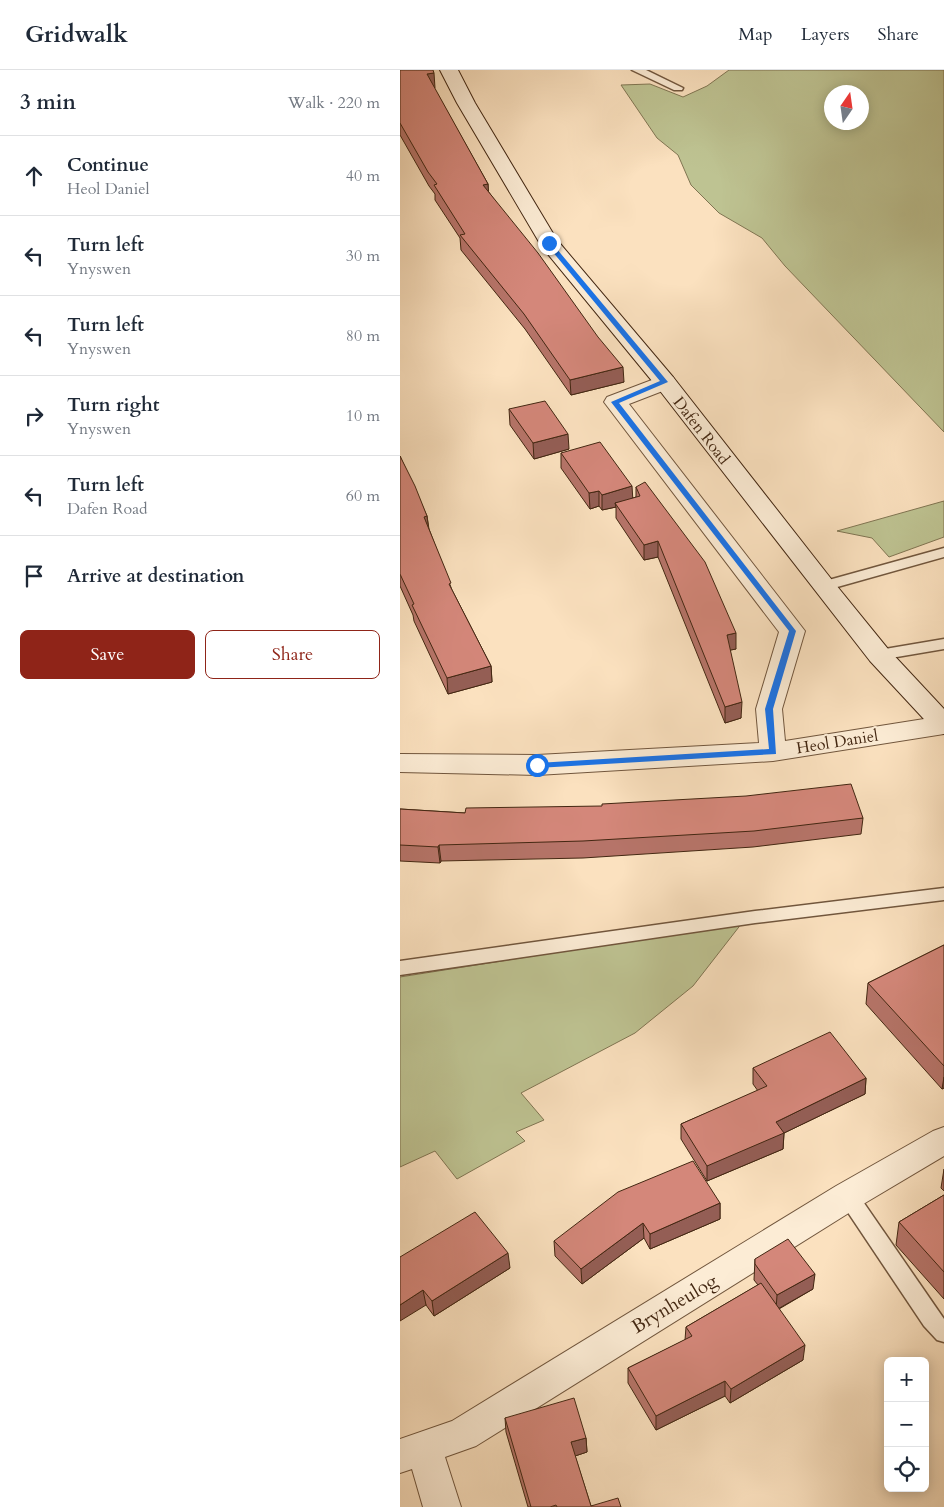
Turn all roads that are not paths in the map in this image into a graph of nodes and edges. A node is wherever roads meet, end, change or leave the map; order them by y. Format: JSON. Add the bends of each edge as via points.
{"nodes":[{"id":1,"x":449,"y":70,"type":"edge"},
{"id":2,"x":637,"y":70,"type":"edge"},
{"id":3,"x":678,"y":88,"type":"dead end"},
{"id":4,"x":664,"y":382,"type":"junction"},
{"id":5,"x":944,"y":552,"type":"edge"},
{"id":6,"x":823,"y":586,"type":"junction"},
{"id":7,"x":944,"y":644,"type":"edge"},
{"id":8,"x":879,"y":655,"type":"junction"},
{"id":9,"x":944,"y":725,"type":"edge"},
{"id":10,"x":773,"y":752,"type":"junction"},
{"id":11,"x":400,"y":763,"type":"edge"},
{"id":12,"x":944,"y":894,"type":"edge"},
{"id":13,"x":400,"y":968,"type":"edge"},
{"id":14,"x":944,"y":1140,"type":"edge"},
{"id":15,"x":848,"y":1196,"type":"junction"},
{"id":16,"x":944,"y":1333,"type":"edge"},
{"id":17,"x":412,"y":1452,"type":"edge"},
{"id":18,"x":442,"y":1507,"type":"edge"}],
"edges":[{"from":1,"to":4,"type":"street","name":"Dafen Road","via":[[549,243]]},
{"from":2,"to":3,"type":"lane"},
{"from":4,"to":6,"type":"street","name":"Dafen Road"},
{"from":4,"to":10,"type":"street","via":[[615,402],[792,631],[769,709]]},
{"from":5,"to":6,"type":"lane"},
{"from":6,"to":8,"type":"street","name":"Dafen Road"},
{"from":7,"to":8,"type":"lane"},
{"from":8,"to":9,"type":"street","name":"Dafen Road"},
{"from":9,"to":10,"type":"street","name":"Heol Daniel"},
{"from":10,"to":11,"type":"street","name":"Heol Daniel","via":[[537,765]]},
{"from":12,"to":13,"type":"lane","via":[[755,917]]},
{"from":14,"to":15,"type":"street","name":"Brynheulog"},
{"from":15,"to":16,"type":"lane","via":[[930,1320]]},
{"from":15,"to":17,"type":"street","name":"Brynheulog","via":[[462,1434]]},
{"from":17,"to":18,"type":"street"}]}
